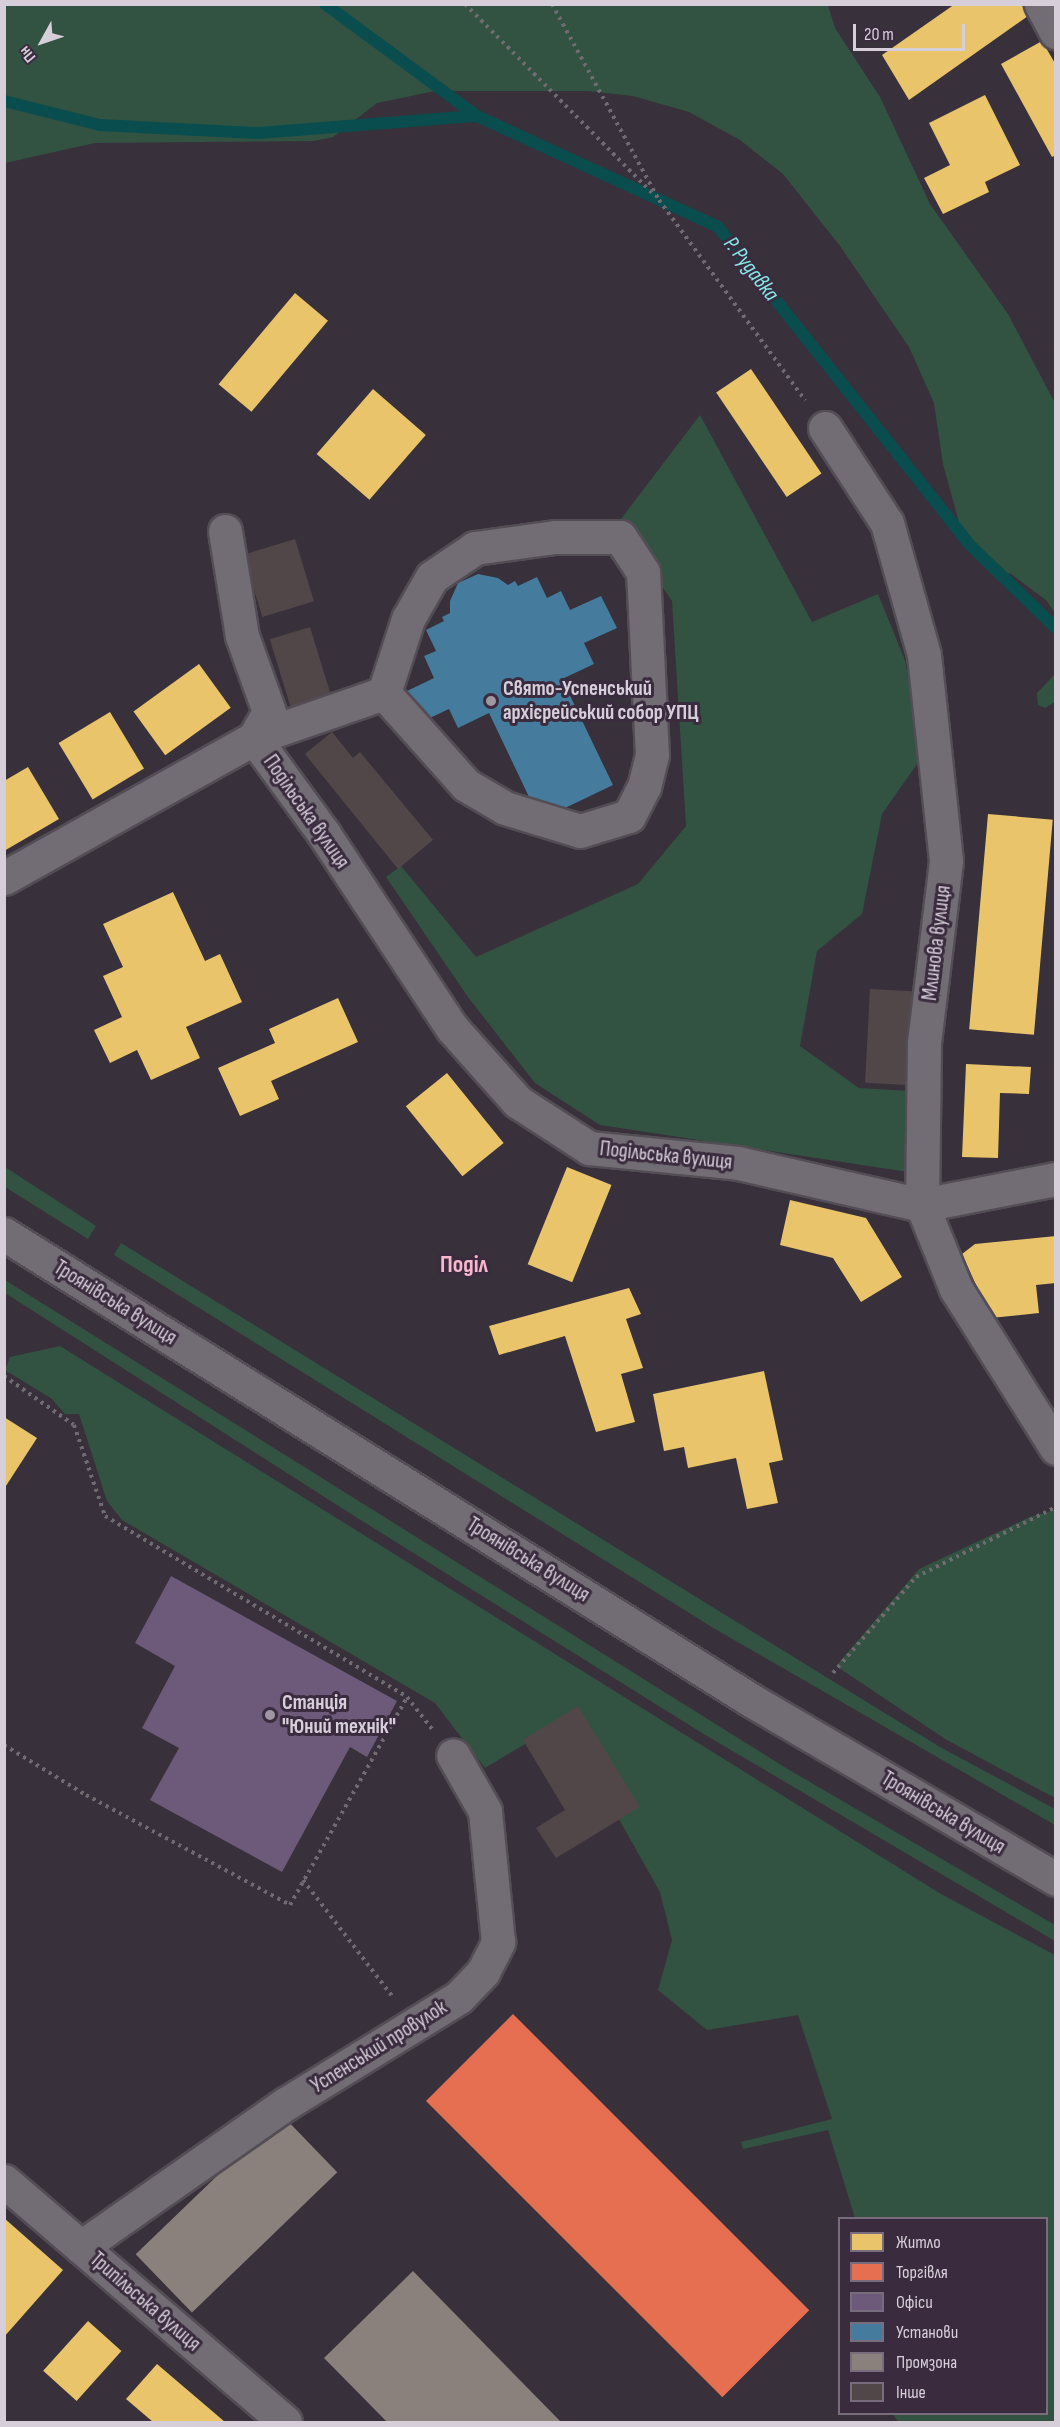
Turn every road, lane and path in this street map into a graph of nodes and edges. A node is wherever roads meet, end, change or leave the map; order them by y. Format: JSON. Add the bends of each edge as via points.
{"nodes":[{"id":1,"x":465,"y":4,"type":"edge"},
{"id":2,"x":552,"y":4,"type":"edge"},
{"id":3,"x":1041,"y":4,"type":"edge"},
{"id":4,"x":1056,"y":32,"type":"edge"},
{"id":5,"x":659,"y":200,"type":"junction"},
{"id":6,"x":825,"y":428,"type":"joint"},
{"id":7,"x":225,"y":531,"type":"dead end"},
{"id":8,"x":384,"y":693,"type":"junction"},
{"id":9,"x":254,"y":738,"type":"junction"},
{"id":10,"x":4,"y":878,"type":"edge"},
{"id":11,"x":1056,"y":1179,"type":"edge"},
{"id":12,"x":922,"y":1205,"type":"junction"},
{"id":13,"x":4,"y":1234,"type":"edge"},
{"id":14,"x":4,"y":1376,"type":"edge"},
{"id":15,"x":1052,"y":1434,"type":"edge"},
{"id":16,"x":1056,"y":1507,"type":"edge"},
{"id":17,"x":833,"y":1673,"type":"dead end"},
{"id":18,"x":407,"y":1697,"type":"junction"},
{"id":19,"x":4,"y":1745,"type":"edge"},
{"id":20,"x":453,"y":1755,"type":"joint"},
{"id":21,"x":1056,"y":1879,"type":"edge"},
{"id":22,"x":303,"y":1880,"type":"junction"},
{"id":23,"x":414,"y":2025,"type":"junction"},
{"id":24,"x":4,"y":2181,"type":"edge"},
{"id":25,"x":81,"y":2247,"type":"junction"},
{"id":26,"x":285,"y":2422,"type":"edge"}],
"edges":[{"from":1,"to":5,"type":"path"},
{"from":2,"to":5,"type":"path"},
{"from":3,"to":4,"type":"street"},
{"from":5,"to":6,"type":"path"},
{"from":6,"to":12,"type":"street","name":"Млинова вулиця","via":[[886,523],[924,655],[946,861],[924,1044]]},
{"from":7,"to":9,"type":"street","name":"Подільська вулиця","via":[[242,636],[269,712]]},
{"from":8,"to":8,"type":"street","via":[[466,785],[505,808],[580,831],[629,816],[644,787],[652,755],[643,572],[621,537],[555,537],[475,548],[432,577],[408,619]]},
{"from":8,"to":9,"type":"street"},
{"from":9,"to":10,"type":"street","name":"Подільська вулиця"},
{"from":9,"to":12,"type":"street","name":"Подільська вулиця","via":[[324,834],[452,1028],[518,1102],[589,1148],[738,1163]]},
{"from":11,"to":12,"type":"street","name":"Подільська вулиця"},
{"from":12,"to":15,"type":"street","name":"Млинова вулиця","via":[[956,1289]]},
{"from":13,"to":21,"type":"street","name":"Троянівська вулиця","via":[[751,1700]]},
{"from":14,"to":18,"type":"path","via":[[75,1425],[105,1516]]},
{"from":16,"to":17,"type":"path","via":[[916,1577]]},
{"from":18,"to":20,"type":"path"},
{"from":18,"to":22,"type":"path"},
{"from":19,"to":22,"type":"path","via":[[86,1795],[290,1905]]},
{"from":20,"to":23,"type":"street","name":"Успенський провулок","via":[[485,1811],[498,1942],[483,1972],[459,1997]]},
{"from":22,"to":23,"type":"path"},
{"from":23,"to":25,"type":"street","name":"Успенський провулок","via":[[287,2103]]},
{"from":24,"to":25,"type":"street","name":"Трипільська вулиця"},
{"from":25,"to":26,"type":"street","name":"Трипільська вулиця"}]}
